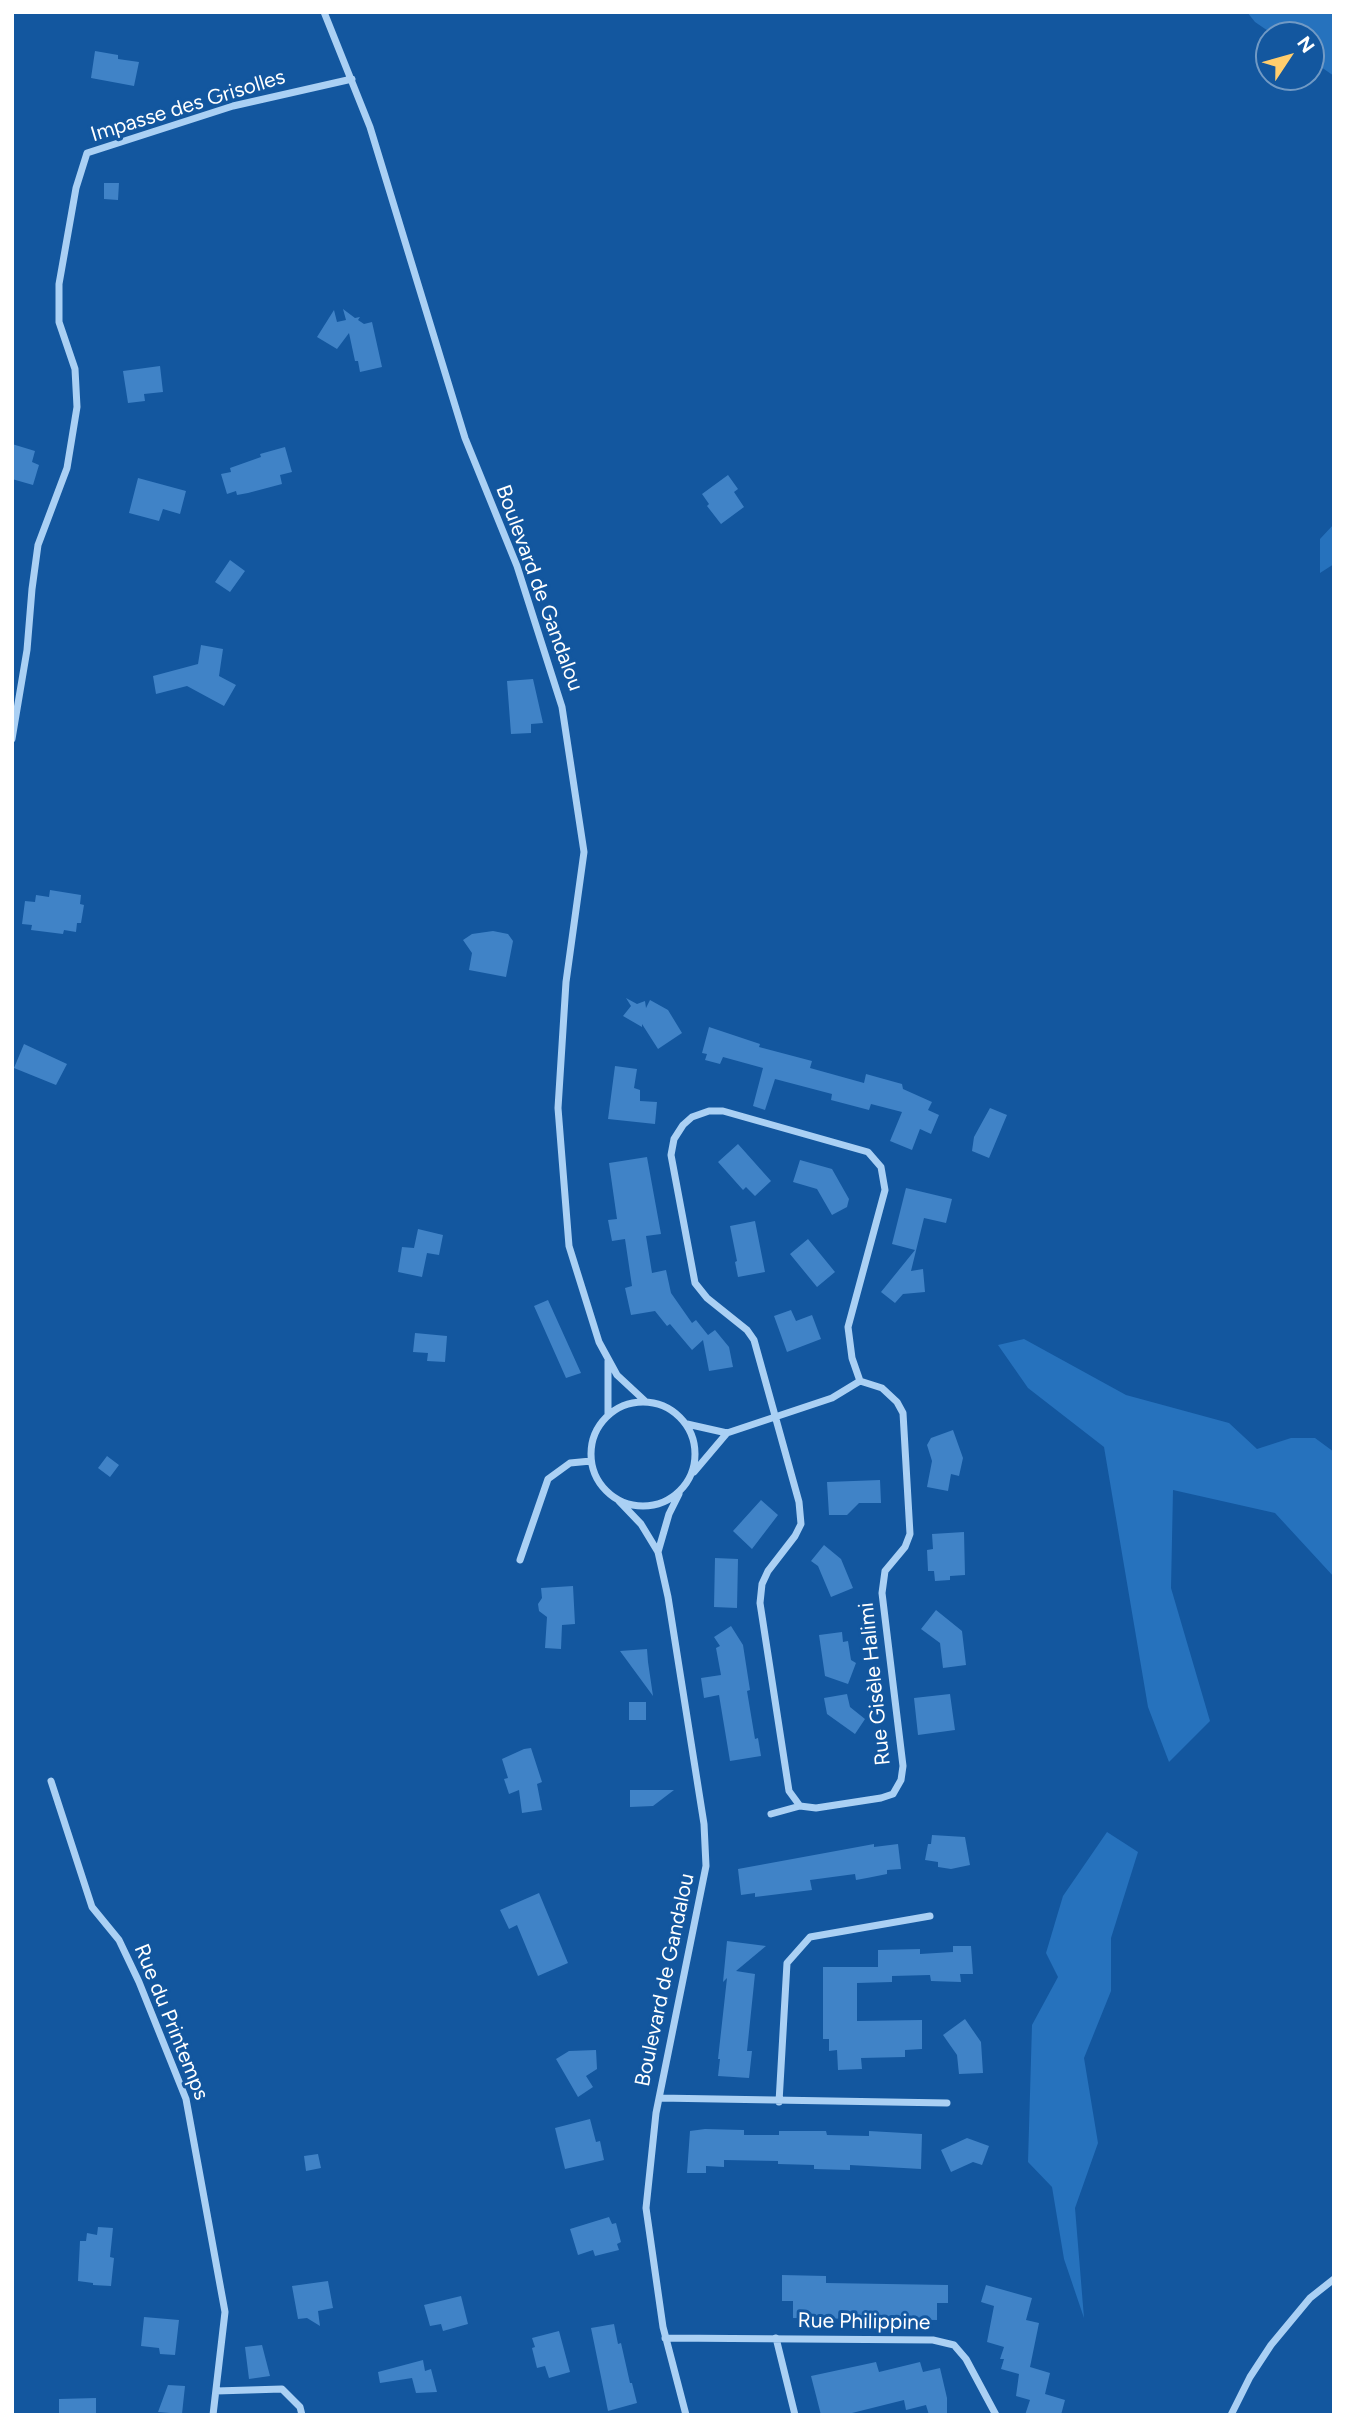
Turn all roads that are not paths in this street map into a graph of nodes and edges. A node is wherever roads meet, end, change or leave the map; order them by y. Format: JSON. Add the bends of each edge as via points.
{"nodes":[{"id":1,"x":324,"y":12,"type":"edge"},
{"id":2,"x":352,"y":79,"type":"junction"},
{"id":3,"x":12,"y":739,"type":"edge"},
{"id":4,"x":608,"y":1361,"type":"junction"},
{"id":5,"x":860,"y":1381,"type":"junction"},
{"id":6,"x":645,"y":1401,"type":"junction"},
{"id":7,"x":608,"y":1415,"type":"junction"},
{"id":8,"x":777,"y":1417,"type":"junction"},
{"id":9,"x":687,"y":1424,"type":"junction"},
{"id":10,"x":727,"y":1433,"type":"junction"},
{"id":11,"x":591,"y":1461,"type":"junction"},
{"id":12,"x":692,"y":1474,"type":"junction"},
{"id":13,"x":680,"y":1492,"type":"junction"},
{"id":14,"x":619,"y":1501,"type":"junction"},
{"id":15,"x":658,"y":1552,"type":"junction"},
{"id":16,"x":520,"y":1559,"type":"dead end"},
{"id":17,"x":51,"y":1781,"type":"dead end"},
{"id":18,"x":800,"y":1806,"type":"junction"},
{"id":19,"x":771,"y":1814,"type":"dead end"},
{"id":20,"x":930,"y":1916,"type":"dead end"},
{"id":21,"x":659,"y":2098,"type":"junction"},
{"id":22,"x":779,"y":2102,"type":"junction"},
{"id":23,"x":947,"y":2103,"type":"dead end"},
{"id":24,"x":1334,"y":2279,"type":"edge"},
{"id":25,"x":665,"y":2338,"type":"junction"},
{"id":26,"x":776,"y":2338,"type":"junction"},
{"id":27,"x":216,"y":2391,"type":"junction"},
{"id":28,"x":213,"y":2415,"type":"edge"},
{"id":29,"x":302,"y":2415,"type":"edge"},
{"id":30,"x":686,"y":2415,"type":"edge"},
{"id":31,"x":796,"y":2415,"type":"edge"},
{"id":32,"x":996,"y":2415,"type":"edge"},
{"id":33,"x":1231,"y":2415,"type":"edge"}],
"edges":[{"from":1,"to":2,"type":"street","name":"Boulevard de Gandalou"},
{"from":2,"to":3,"type":"street","name":"Impasse des Grisolles","via":[[233,106],[87,153],[58,284],[59,322],[75,369],[77,407],[66,468],[38,545]]},
{"from":2,"to":4,"type":"street","name":"Boulevard de Gandalou","via":[[464,438],[517,566],[562,707],[584,852],[566,982],[559,1121],[569,1246]]},
{"from":4,"to":6,"type":"street","name":"Boulevard de Gandalou"},
{"from":4,"to":7,"type":"street","name":"Boulevard de Gandalou"},
{"from":5,"to":8,"type":"street","via":[[832,1398]]},
{"from":5,"to":8,"type":"street","via":[[848,1328],[885,1190],[881,1167],[868,1152],[723,1111],[692,1117],[674,1139],[671,1155],[695,1283],[754,1340]]},
{"from":5,"to":18,"type":"street","name":"Rue Gisèle Halimi","via":[[883,1388],[903,1413],[910,1534],[885,1571],[882,1594],[901,1780],[893,1794],[881,1798],[817,1808]]},
{"from":6,"to":7,"type":"street","via":[[619,1407]]},
{"from":6,"to":9,"type":"street","via":[[661,1404]]},
{"from":7,"to":11,"type":"street","via":[[591,1444]]},
{"from":8,"to":10,"type":"street"},
{"from":8,"to":18,"type":"street","via":[[799,1502],[800,1524],[768,1571],[760,1603],[789,1791]]},
{"from":9,"to":10,"type":"street"},
{"from":9,"to":12,"type":"street","via":[[696,1457]]},
{"from":10,"to":12,"type":"street"},
{"from":11,"to":14,"type":"street","via":[[596,1477]]},
{"from":11,"to":16,"type":"street","via":[[570,1463],[548,1479]]},
{"from":12,"to":13,"type":"street"},
{"from":13,"to":14,"type":"street","via":[[651,1507]]},
{"from":13,"to":15,"type":"street","name":"Boulevard de Gandalou","via":[[668,1514]]},
{"from":14,"to":15,"type":"street","name":"Boulevard de Gandalou","via":[[641,1524]]},
{"from":15,"to":21,"type":"street","name":"Boulevard de Gandalou","via":[[704,1824],[706,1866]]},
{"from":17,"to":27,"type":"street","name":"Rue du Printemps","via":[[92,1907],[119,1940],[186,2099],[225,2312]]},
{"from":18,"to":19,"type":"street","name":"Rue Gisèle Halimi"},
{"from":20,"to":22,"type":"street","via":[[810,1937],[787,1963]]},
{"from":21,"to":22,"type":"street"},
{"from":21,"to":25,"type":"street","name":"Boulevard de Gandalou","via":[[646,2208]]},
{"from":22,"to":23,"type":"street"},
{"from":24,"to":33,"type":"street","via":[[1311,2298],[1271,2345]]},
{"from":25,"to":26,"type":"street","name":"Rue Philippine"},
{"from":25,"to":30,"type":"street","name":"Boulevard de Gandalou"},
{"from":26,"to":31,"type":"street","name":"Rue Philippine"},
{"from":26,"to":32,"type":"street","name":"Rue Philippine","via":[[954,2344]]},
{"from":27,"to":28,"type":"street","name":"Rue du Printemps"},
{"from":27,"to":29,"type":"street","via":[[282,2389]]}]}
